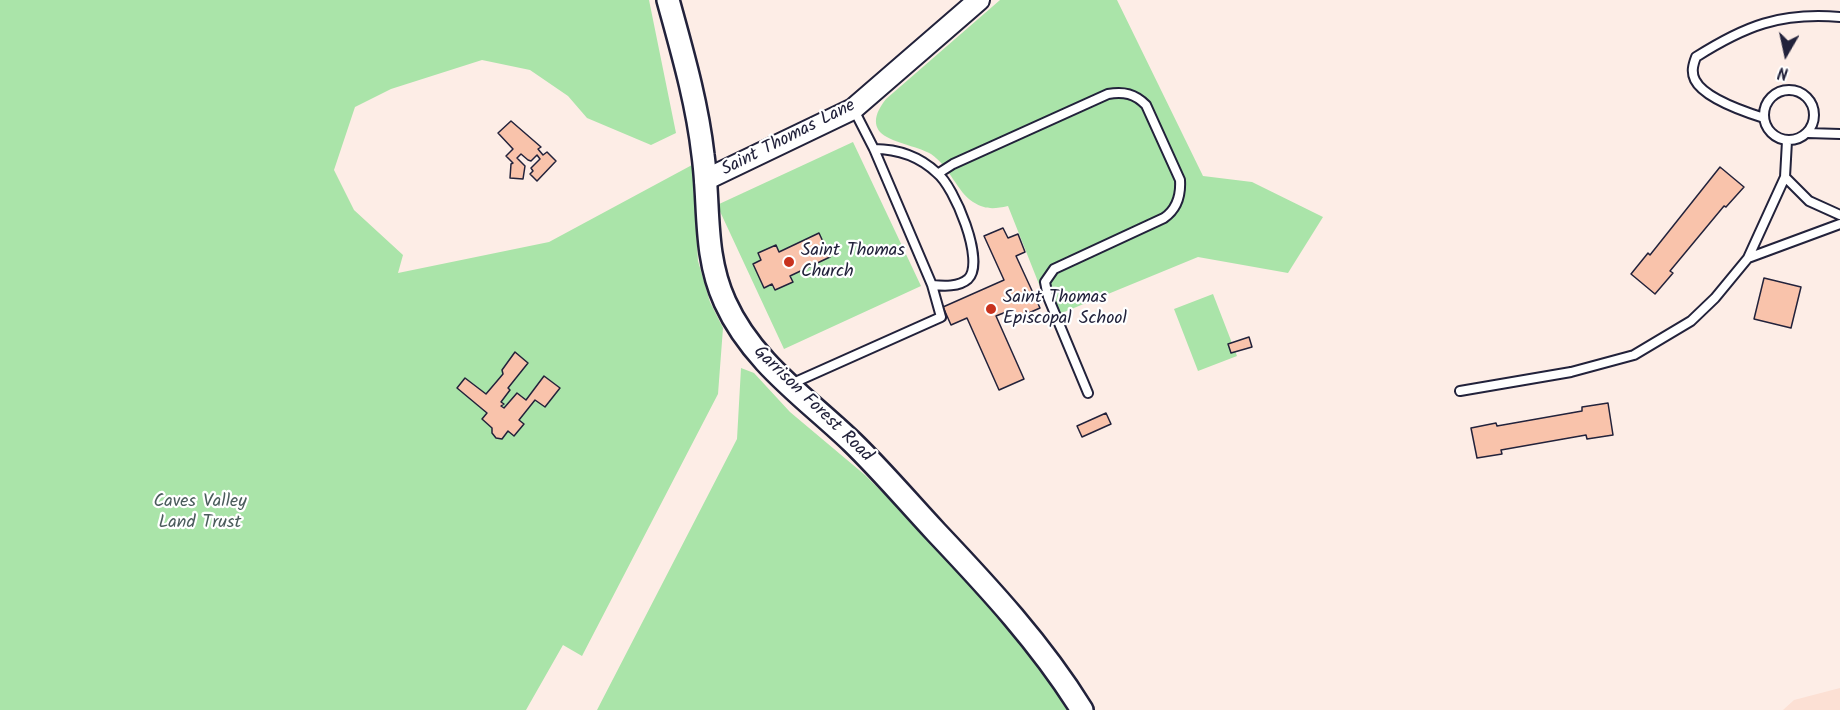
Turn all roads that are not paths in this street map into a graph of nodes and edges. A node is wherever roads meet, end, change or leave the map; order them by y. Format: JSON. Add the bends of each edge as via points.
{"nodes":[{"id":1,"x":668,"y":0,"type":"edge"},
{"id":2,"x":980,"y":0,"type":"edge"},
{"id":3,"x":1840,"y":17,"type":"edge"},
{"id":4,"x":853,"y":109,"type":"junction"},
{"id":5,"x":1764,"y":117,"type":"junction"},
{"id":6,"x":1808,"y":133,"type":"junction"},
{"id":7,"x":1840,"y":134,"type":"edge"},
{"id":8,"x":1787,"y":141,"type":"junction"},
{"id":9,"x":874,"y":148,"type":"junction"},
{"id":10,"x":939,"y":173,"type":"junction"},
{"id":11,"x":1785,"y":177,"type":"junction"},
{"id":12,"x":705,"y":180,"type":"junction"},
{"id":13,"x":1840,"y":215,"type":"edge"},
{"id":14,"x":1840,"y":224,"type":"edge"},
{"id":15,"x":1748,"y":258,"type":"junction"},
{"id":16,"x":933,"y":285,"type":"junction"},
{"id":17,"x":789,"y":385,"type":"junction"},
{"id":18,"x":1460,"y":391,"type":"dead end"},
{"id":19,"x":1089,"y":393,"type":"dead end"},
{"id":20,"x":1082,"y":710,"type":"edge"}],
"edges":[{"from":1,"to":12,"type":"main road","name":"Garrison Forest Road","via":[[698,119]]},
{"from":2,"to":4,"type":"street","name":"Saint Thomas Lane"},
{"from":3,"to":5,"type":"lane","via":[[1820,15],[1744,28],[1696,57],[1692,70],[1695,82],[1738,111]]},
{"from":4,"to":9,"type":"lane"},
{"from":4,"to":12,"type":"street","name":"Saint Thomas Lane"},
{"from":5,"to":6,"type":"lane","via":[[1769,99],[1777,92],[1800,92],[1811,101],[1815,111]]},
{"from":5,"to":8,"type":"lane","via":[[1767,128]]},
{"from":6,"to":7,"type":"lane"},
{"from":6,"to":8,"type":"lane"},
{"from":8,"to":11,"type":"lane"},
{"from":9,"to":10,"type":"lane","via":[[894,149]]},
{"from":9,"to":16,"type":"lane"},
{"from":10,"to":16,"type":"lane","via":[[956,198],[975,257],[974,270],[959,284]]},
{"from":10,"to":19,"type":"lane","via":[[1108,94],[1128,93],[1146,105],[1180,180],[1175,208],[1164,218],[1054,269],[1045,282]]},
{"from":11,"to":13,"type":"lane","via":[[1809,201]]},
{"from":11,"to":15,"type":"lane"},
{"from":12,"to":17,"type":"main road","name":"Garrison Forest Road","via":[[708,244],[725,302],[754,351]]},
{"from":14,"to":15,"type":"lane"},
{"from":15,"to":18,"type":"lane","via":[[1691,321],[1634,355],[1571,372]]},
{"from":16,"to":17,"type":"lane","via":[[941,317]]},
{"from":17,"to":20,"type":"main road","name":"Garrison Forest Road","via":[[853,443],[1007,608]]}]}
